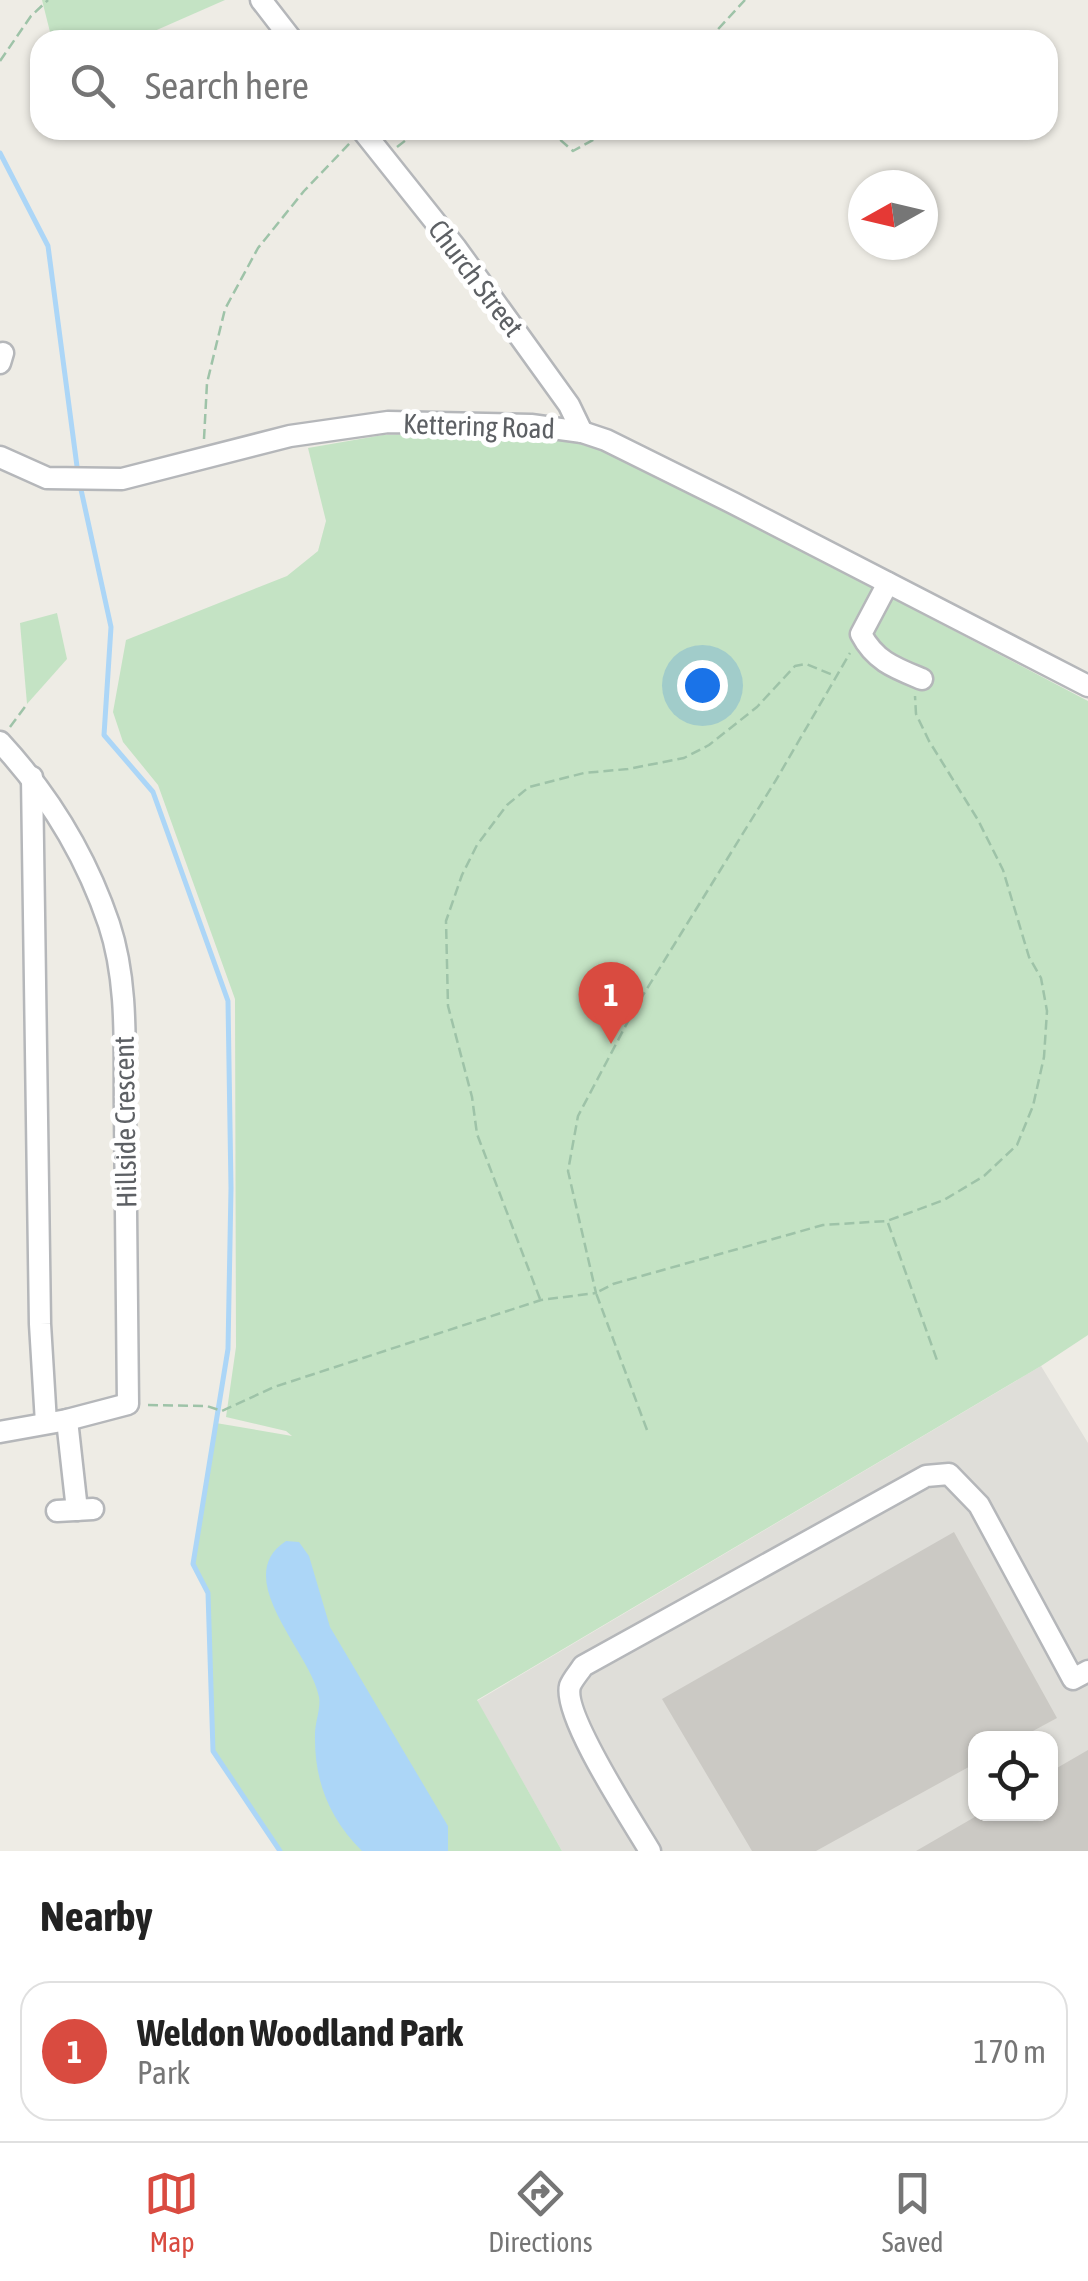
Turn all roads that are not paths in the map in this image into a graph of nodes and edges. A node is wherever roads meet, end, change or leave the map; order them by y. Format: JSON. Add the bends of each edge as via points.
{"nodes":[{"id":1,"x":261,"y":0,"type":"edge"},
{"id":2,"x":284,"y":30,"type":"edge"},
{"id":3,"x":370,"y":140,"type":"edge"},
{"id":4,"x":582,"y":432,"type":"junction"},
{"id":5,"x":0,"y":457,"type":"edge"},
{"id":6,"x":888,"y":583,"type":"junction"},
{"id":7,"x":922,"y":679,"type":"road end"},
{"id":8,"x":1088,"y":686,"type":"edge"},
{"id":9,"x":4,"y":735,"type":"edge"},
{"id":10,"x":32,"y":777,"type":"junction"},
{"id":11,"x":56,"y":1422,"type":"junction"},
{"id":12,"x":0,"y":1432,"type":"edge"},
{"id":13,"x":76,"y":1510,"type":"dead end"},
{"id":14,"x":1088,"y":1671,"type":"edge"},
{"id":15,"x":650,"y":1851,"type":"edge"}],
"edges":[{"from":1,"to":2,"type":"street"},
{"from":3,"to":4,"type":"street","name":"Church Street","via":[[513,326]]},
{"from":4,"to":5,"type":"street","name":"Kettering Road","via":[[388,422],[290,436],[122,479],[46,478]]},
{"from":4,"to":6,"type":"street","name":"Kettering Road"},
{"from":6,"to":7,"type":"street","via":[[861,634],[885,664]]},
{"from":6,"to":8,"type":"street","name":"Kettering Road"},
{"from":9,"to":10,"type":"street","name":"Hillside Crescent"},
{"from":10,"to":11,"type":"street","via":[[40,1324]]},
{"from":10,"to":11,"type":"street","name":"Hillside Crescent","via":[[82,858],[110,928],[123,1001],[128,1404]]},
{"from":11,"to":12,"type":"street"},
{"from":11,"to":13,"type":"street"},
{"from":14,"to":15,"type":"street","via":[[1073,1679],[979,1505],[950,1474],[926,1476],[583,1666],[570,1686],[571,1703]]}]}
